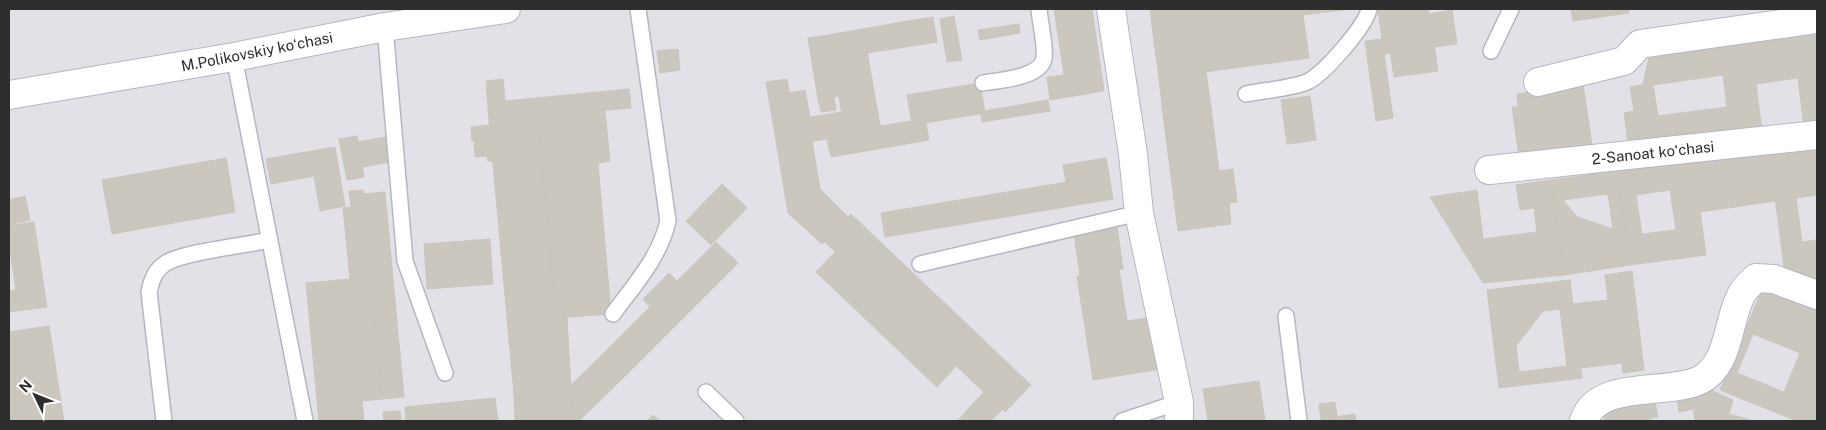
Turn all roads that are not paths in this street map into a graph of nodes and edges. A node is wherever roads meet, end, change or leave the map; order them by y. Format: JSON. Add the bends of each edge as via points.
{"nodes":[{"id":1,"x":506,"y":9,"type":"edge"},
{"id":2,"x":638,"y":9,"type":"edge"},
{"id":3,"x":1039,"y":9,"type":"edge"},
{"id":4,"x":1111,"y":9,"type":"edge"},
{"id":5,"x":1369,"y":9,"type":"edge"},
{"id":6,"x":1511,"y":9,"type":"edge"},
{"id":7,"x":1817,"y":19,"type":"edge"},
{"id":8,"x":385,"y":27,"type":"junction"},
{"id":9,"x":1491,"y":50,"type":"dead end"},
{"id":10,"x":234,"y":57,"type":"junction"},
{"id":11,"x":1538,"y":82,"type":"dead end"},
{"id":12,"x":983,"y":83,"type":"dead end"},
{"id":13,"x":1246,"y":94,"type":"dead end"},
{"id":14,"x":9,"y":95,"type":"edge"},
{"id":15,"x":1817,"y":135,"type":"edge"},
{"id":16,"x":1489,"y":170,"type":"dead end"},
{"id":17,"x":1139,"y":213,"type":"junction"},
{"id":18,"x":270,"y":240,"type":"junction"},
{"id":19,"x":920,"y":264,"type":"dead end"},
{"id":20,"x":1817,"y":296,"type":"edge"},
{"id":21,"x":613,"y":314,"type":"dead end"},
{"id":22,"x":1286,"y":316,"type":"dead end"},
{"id":23,"x":445,"y":373,"type":"dead end"},
{"id":24,"x":706,"y":392,"type":"dead end"},
{"id":25,"x":1179,"y":412,"type":"edge"},
{"id":26,"x":164,"y":421,"type":"edge"},
{"id":27,"x":306,"y":421,"type":"edge"},
{"id":28,"x":736,"y":421,"type":"edge"},
{"id":29,"x":1122,"y":421,"type":"edge"},
{"id":30,"x":1299,"y":421,"type":"edge"},
{"id":31,"x":1584,"y":421,"type":"edge"}],
"edges":[{"from":1,"to":8,"type":"street","name":"M.Polikovskiy koʻchasi"},
{"from":2,"to":21,"type":"lane","via":[[668,221],[664,238],[649,265]]},
{"from":3,"to":12,"type":"lane","via":[[1044,58],[1041,66],[1034,73]]},
{"from":4,"to":17,"type":"street"},
{"from":5,"to":13,"type":"lane","via":[[1367,18],[1337,56],[1308,81]]},
{"from":6,"to":9,"type":"lane"},
{"from":7,"to":11,"type":"street","via":[[1640,44],[1624,60]]},
{"from":8,"to":10,"type":"street","name":"M.Polikovskiy koʻchasi"},
{"from":8,"to":23,"type":"lane","via":[[405,261]]},
{"from":10,"to":14,"type":"street","name":"M.Polikovskiy koʻchasi"},
{"from":10,"to":18,"type":"lane"},
{"from":15,"to":16,"type":"street","name":"2-Sanoat koʻchasi"},
{"from":17,"to":19,"type":"lane"},
{"from":17,"to":25,"type":"street"},
{"from":18,"to":26,"type":"lane","via":[[184,257],[166,263],[156,273],[149,292]]},
{"from":18,"to":27,"type":"lane"},
{"from":20,"to":31,"type":"street","via":[[1774,279],[1756,278],[1742,292],[1720,360],[1709,373],[1700,380],[1678,386],[1607,396],[1588,410]]},
{"from":22,"to":30,"type":"lane"},
{"from":24,"to":28,"type":"lane"},
{"from":25,"to":29,"type":"lane"}]}
